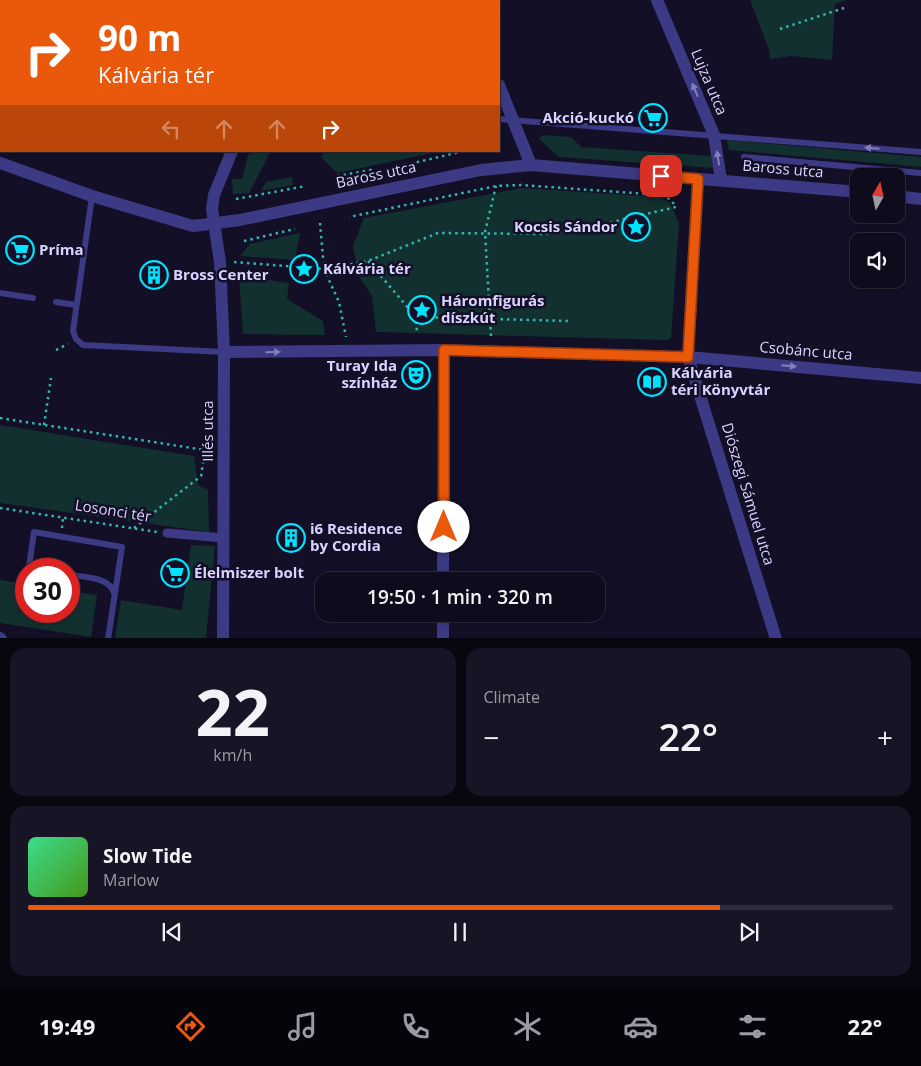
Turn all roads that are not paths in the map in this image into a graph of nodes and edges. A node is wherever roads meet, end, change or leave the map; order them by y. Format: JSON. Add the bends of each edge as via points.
{"nodes":[{"id":1,"x":657,"y":0,"type":"edge"},
{"id":2,"x":500,"y":88,"type":"edge"},
{"id":3,"x":500,"y":120,"type":"edge"},
{"id":4,"x":514,"y":121,"type":"junction"},
{"id":5,"x":714,"y":135,"type":"junction"},
{"id":6,"x":232,"y":152,"type":"edge"},
{"id":7,"x":921,"y":152,"type":"edge"},
{"id":8,"x":744,"y":157,"type":"dead end"},
{"id":9,"x":0,"y":163,"type":"edge"},
{"id":10,"x":531,"y":165,"type":"junction"},
{"id":11,"x":921,"y":173,"type":"edge"},
{"id":12,"x":698,"y":179,"type":"junction"},
{"id":13,"x":721,"y":180,"type":"junction"},
{"id":14,"x":850,"y":191,"type":"edge"},
{"id":15,"x":92,"y":196,"type":"junction"},
{"id":16,"x":905,"y":197,"type":"edge"},
{"id":17,"x":921,"y":199,"type":"edge"},
{"id":18,"x":213,"y":225,"type":"junction"},
{"id":19,"x":0,"y":293,"type":"edge"},
{"id":20,"x":33,"y":298,"type":"dead end"},
{"id":21,"x":56,"y":302,"type":"dead end"},
{"id":22,"x":76,"y":305,"type":"junction"},
{"id":23,"x":444,"y":350,"type":"junction"},
{"id":24,"x":224,"y":352,"type":"junction"},
{"id":25,"x":688,"y":357,"type":"junction"},
{"id":26,"x":921,"y":378,"type":"edge"},
{"id":27,"x":167,"y":533,"type":"road end"},
{"id":28,"x":223,"y":538,"type":"junction"},
{"id":29,"x":30,"y":558,"type":"edge"},
{"id":30,"x":443,"y":572,"type":"edge"},
{"id":31,"x":80,"y":577,"type":"edge"},
{"id":32,"x":114,"y":594,"type":"junction"},
{"id":33,"x":443,"y":622,"type":"edge"},
{"id":34,"x":108,"y":638,"type":"edge"},
{"id":35,"x":222,"y":638,"type":"edge"},
{"id":36,"x":443,"y":638,"type":"edge"},
{"id":37,"x":776,"y":638,"type":"edge"}],
"edges":[{"from":5,"to":1,"type":"street","name":"Lujza utca","one_way":true},
{"from":2,"to":4,"type":"street"},
{"from":3,"to":4,"type":"lane"},
{"from":4,"to":5,"type":"lane"},
{"from":4,"to":10,"type":"street"},
{"from":7,"to":5,"type":"lane","one_way":true},
{"from":13,"to":5,"type":"street","name":"Lujza utca","one_way":true},
{"from":6,"to":18,"type":"street","name":"Illés utca","via":[[214,195]]},
{"from":8,"to":11,"type":"lane"},
{"from":9,"to":15,"type":"street","name":"Baross utca"},
{"from":10,"to":12,"type":"street","name":"Baross utca"},
{"from":10,"to":18,"type":"street","name":"Baross utca","via":[[481,170]]},
{"from":12,"to":13,"type":"street","name":"Baross utca"},
{"from":12,"to":25,"type":"street","name":"Diószegi Sámuel utca"},
{"from":13,"to":14,"type":"street","name":"Baross utca"},
{"from":15,"to":18,"type":"street","name":"Baross utca","via":[[193,226]]},
{"from":15,"to":22,"type":"lane"},
{"from":16,"to":17,"type":"street"},
{"from":18,"to":24,"type":"street","name":"Illés utca","via":[[220,262]]},
{"from":19,"to":20,"type":"lane"},
{"from":21,"to":22,"type":"lane"},
{"from":22,"to":24,"type":"lane","via":[[73,331],[83,345]]},
{"from":24,"to":23,"type":"street","one_way":true},
{"from":23,"to":25,"type":"street"},
{"from":23,"to":30,"type":"street"},
{"from":24,"to":28,"type":"street","name":"Illés utca"},
{"from":25,"to":26,"type":"street","name":"Csobánc utca","one_way":true},
{"from":25,"to":37,"type":"street","name":"Diószegi Sámuel utca"},
{"from":27,"to":28,"type":"street","name":"Losonci tér"},
{"from":28,"to":35,"type":"street","name":"Illés utca"},
{"from":29,"to":32,"type":"lane","via":[[34,532],[122,547]]},
{"from":31,"to":32,"type":"lane","via":[[109,584]]},
{"from":32,"to":34,"type":"lane"},
{"from":33,"to":36,"type":"street"}]}
